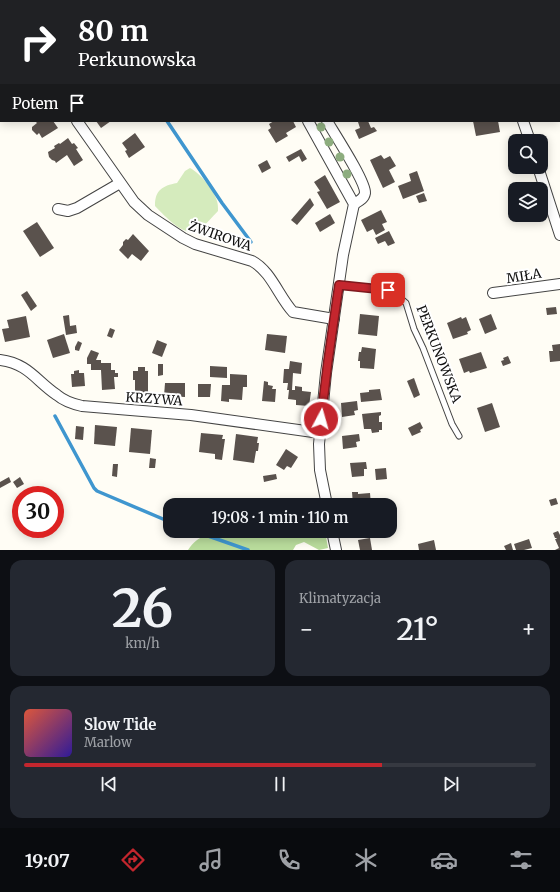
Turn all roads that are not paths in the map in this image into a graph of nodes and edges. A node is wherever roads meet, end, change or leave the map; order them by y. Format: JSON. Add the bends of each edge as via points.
{"nodes":[{"id":1,"x":78,"y":122,"type":"edge"},
{"id":2,"x":309,"y":122,"type":"edge"},
{"id":3,"x":328,"y":122,"type":"edge"},
{"id":4,"x":523,"y":122,"type":"edge"},
{"id":5,"x":528,"y":134,"type":"edge"},
{"id":6,"x":540,"y":174,"type":"edge"},
{"id":7,"x":120,"y":183,"type":"junction"},
{"id":8,"x":354,"y":204,"type":"junction"},
{"id":9,"x":58,"y":208,"type":"dead end"},
{"id":10,"x":560,"y":235,"type":"edge"},
{"id":11,"x":560,"y":284,"type":"edge"},
{"id":12,"x":339,"y":285,"type":"junction"},
{"id":13,"x":493,"y":293,"type":"dead end"},
{"id":14,"x":334,"y":319,"type":"junction"},
{"id":15,"x":0,"y":360,"type":"edge"},
{"id":16,"x":320,"y":433,"type":"junction"},
{"id":17,"x":459,"y":436,"type":"dead end"},
{"id":18,"x":326,"y":498,"type":"edge"},
{"id":19,"x":333,"y":538,"type":"edge"},
{"id":20,"x":336,"y":550,"type":"edge"}],
"edges":[{"from":1,"to":7,"type":"street","name":"ŻWIROWA"},
{"from":2,"to":8,"type":"street"},
{"from":3,"to":8,"type":"street","via":[[364,187],[363,198]]},
{"from":4,"to":5,"type":"street"},
{"from":6,"to":10,"type":"street"},
{"from":7,"to":9,"type":"street","via":[[77,208],[68,211]]},
{"from":7,"to":14,"type":"street","name":"ŻWIROWA","via":[[141,209],[183,238],[259,264],[293,312]]},
{"from":8,"to":12,"type":"street"},
{"from":11,"to":13,"type":"street","name":"MIŁA"},
{"from":12,"to":14,"type":"street"},
{"from":12,"to":17,"type":"lane","name":"PERKUNOWSKA","via":[[388,290],[406,303],[414,329]]},
{"from":14,"to":16,"type":"street"},
{"from":15,"to":16,"type":"street","name":"KRZYWA","via":[[21,365],[58,396],[82,406],[191,415]]},
{"from":16,"to":18,"type":"street","via":[[319,457]]},
{"from":19,"to":20,"type":"street"}]}
